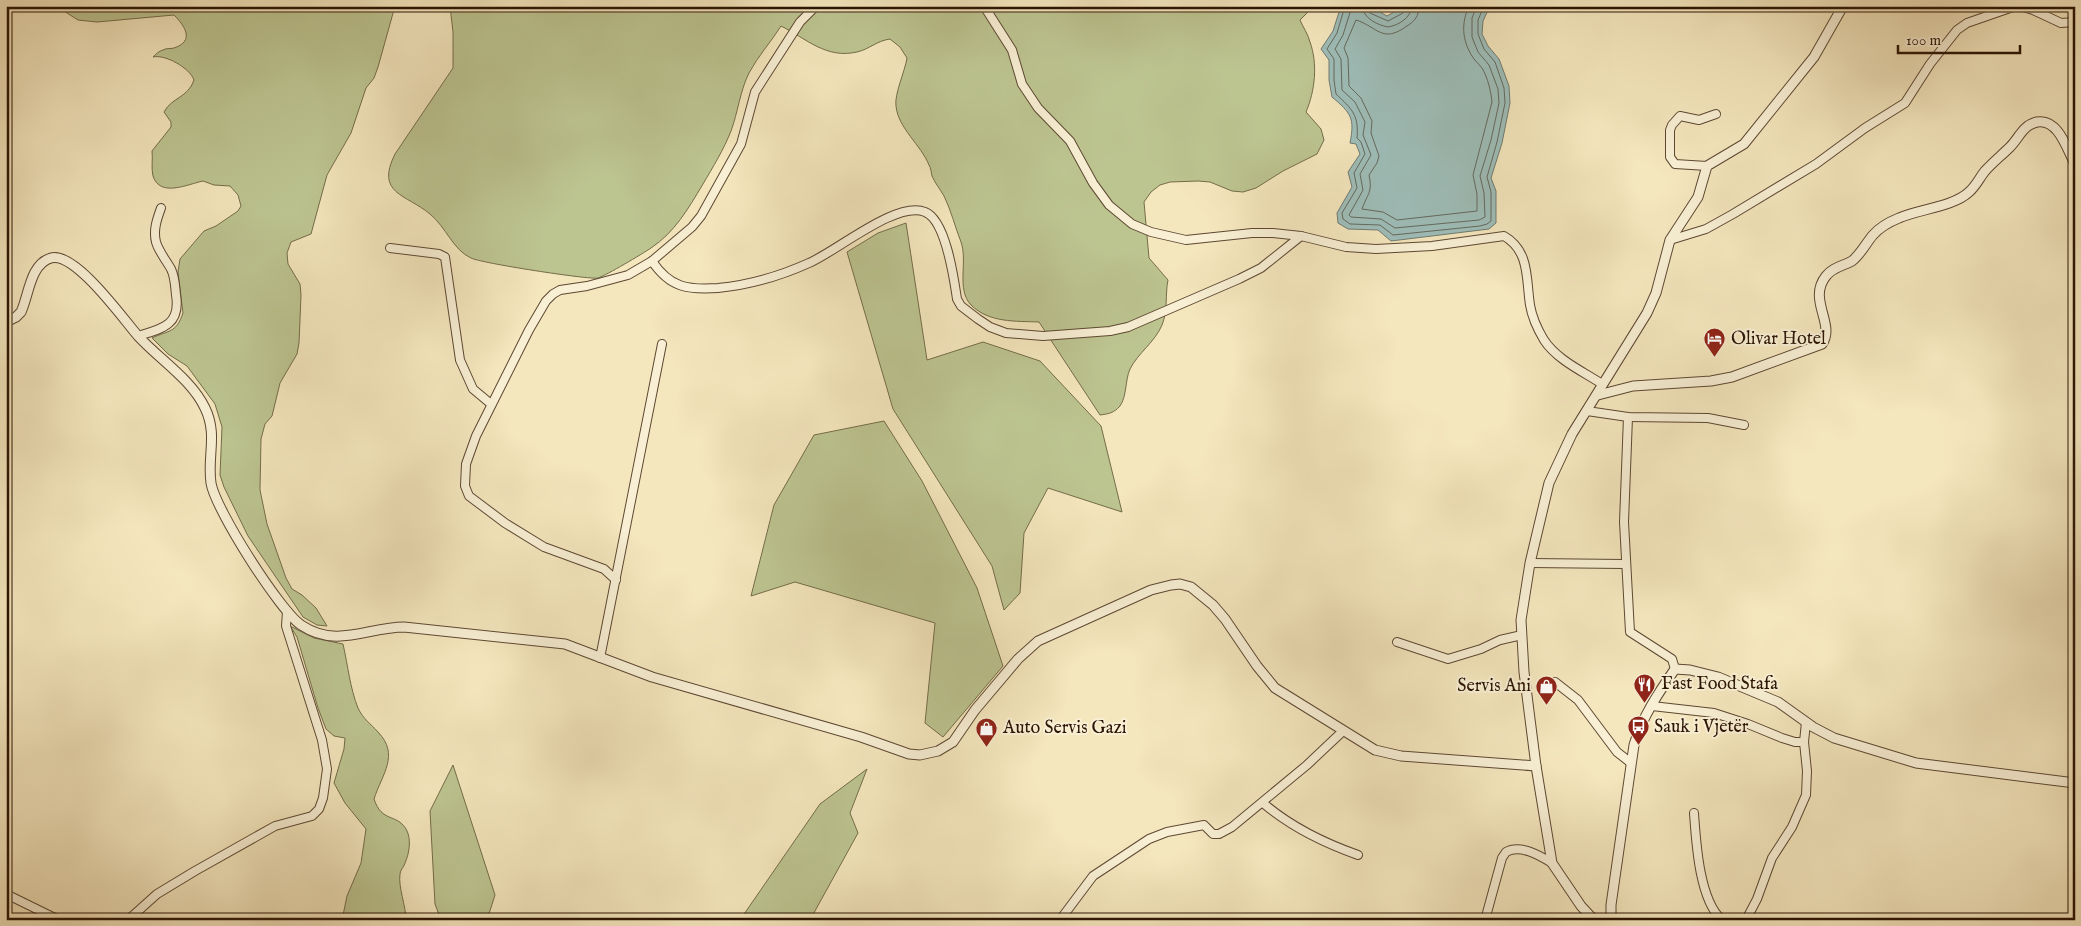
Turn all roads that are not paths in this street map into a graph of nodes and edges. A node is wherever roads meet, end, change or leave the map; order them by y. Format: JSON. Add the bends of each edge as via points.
{"nodes":[{"id":1,"x":816,"y":6,"type":"edge"},
{"id":2,"x":984,"y":6,"type":"edge"},
{"id":3,"x":1843,"y":6,"type":"edge"},
{"id":4,"x":2075,"y":22,"type":"edge"},
{"id":5,"x":1716,"y":114,"type":"dead end"},
{"id":6,"x":2075,"y":164,"type":"edge"},
{"id":7,"x":1707,"y":166,"type":"junction"},
{"id":8,"x":161,"y":208,"type":"dead end"},
{"id":9,"x":1301,"y":236,"type":"junction"},
{"id":10,"x":1670,"y":240,"type":"junction"},
{"id":11,"x":390,"y":248,"type":"dead end"},
{"id":12,"x":652,"y":262,"type":"junction"},
{"id":13,"x":6,"y":322,"type":"edge"},
{"id":14,"x":138,"y":336,"type":"junction"},
{"id":15,"x":662,"y":344,"type":"dead end"},
{"id":16,"x":1602,"y":384,"type":"junction"},
{"id":17,"x":1598,"y":395,"type":"junction"},
{"id":18,"x":491,"y":404,"type":"junction"},
{"id":19,"x":1586,"y":411,"type":"junction"},
{"id":20,"x":1628,"y":417,"type":"junction"},
{"id":21,"x":1744,"y":425,"type":"dead end"},
{"id":22,"x":1530,"y":563,"type":"junction"},
{"id":23,"x":1625,"y":564,"type":"junction"},
{"id":24,"x":616,"y":580,"type":"junction"},
{"id":25,"x":287,"y":611,"type":"junction"},
{"id":26,"x":1522,"y":635,"type":"junction"},
{"id":27,"x":1397,"y":642,"type":"dead end"},
{"id":28,"x":600,"y":658,"type":"junction"},
{"id":29,"x":1675,"y":669,"type":"junction"},
{"id":30,"x":1555,"y":682,"type":"dead end"},
{"id":31,"x":1652,"y":706,"type":"junction"},
{"id":32,"x":1806,"y":722,"type":"junction"},
{"id":33,"x":1344,"y":731,"type":"junction"},
{"id":34,"x":1804,"y":742,"type":"junction"},
{"id":35,"x":1631,"y":763,"type":"junction"},
{"id":36,"x":1536,"y":766,"type":"junction"},
{"id":37,"x":2075,"y":783,"type":"edge"},
{"id":38,"x":1263,"y":803,"type":"junction"},
{"id":39,"x":1694,"y":813,"type":"dead end"},
{"id":40,"x":1358,"y":855,"type":"dead end"},
{"id":41,"x":1552,"y":863,"type":"junction"},
{"id":42,"x":6,"y":894,"type":"edge"},
{"id":43,"x":59,"y":920,"type":"edge"},
{"id":44,"x":128,"y":920,"type":"edge"},
{"id":45,"x":1060,"y":920,"type":"edge"},
{"id":46,"x":1485,"y":920,"type":"edge"},
{"id":47,"x":1594,"y":920,"type":"edge"},
{"id":48,"x":1611,"y":920,"type":"edge"},
{"id":49,"x":1722,"y":920,"type":"edge"},
{"id":50,"x":1746,"y":920,"type":"edge"}],
"edges":[{"from":1,"to":12,"type":"street","via":[[800,22],[755,92],[741,144],[700,216]]},
{"from":2,"to":9,"type":"street","via":[[1012,50],[1022,84],[1038,108],[1070,141],[1093,183],[1110,205],[1132,224],[1186,240],[1252,233]]},
{"from":3,"to":7,"type":"street","via":[[1814,57],[1744,144]]},
{"from":4,"to":10,"type":"street","via":[[2061,23],[2033,10],[2013,7],[1967,23],[1957,30],[1930,64],[1905,103],[1816,164],[1733,214],[1706,229]]},
{"from":5,"to":7,"type":"street","via":[[1700,120],[1680,116],[1670,130],[1670,157],[1675,164]]},
{"from":6,"to":17,"type":"street","via":[[2058,131],[2039,122],[2029,125],[1969,192],[1956,200],[1884,225],[1859,254],[1827,275],[1819,292],[1826,330],[1822,344],[1711,381],[1633,386]]},
{"from":7,"to":10,"type":"street","via":[[1698,197]]},
{"from":8,"to":14,"type":"street","via":[[156,219],[156,241],[171,270],[178,307],[168,324]]},
{"from":9,"to":12,"type":"street","via":[[1260,268],[1128,327],[1063,336],[1006,333],[990,327],[961,306],[956,299],[948,250],[934,219],[927,212],[918,210],[907,210],[884,219],[810,263],[740,286],[685,288],[659,272]]},
{"from":9,"to":16,"type":"street","via":[[1346,247],[1376,249],[1432,246],[1504,236],[1514,242],[1523,256],[1530,306],[1545,341],[1561,357]]},
{"from":10,"to":16,"type":"street","via":[[1648,313]]},
{"from":11,"to":18,"type":"street","via":[[445,257],[460,360],[473,389]]},
{"from":12,"to":18,"type":"street","via":[[628,275],[553,294],[529,330]]},
{"from":13,"to":14,"type":"street","via":[[20,312],[37,266],[52,257],[60,258],[80,271],[101,290]]},
{"from":14,"to":25,"type":"street","via":[[186,382],[206,411],[212,433],[210,471],[216,498]]},
{"from":15,"to":24,"type":"street"},
{"from":16,"to":17,"type":"street"},
{"from":17,"to":19,"type":"street"},
{"from":18,"to":24,"type":"street","via":[[466,464],[465,486],[469,496],[544,547],[604,570]]},
{"from":19,"to":20,"type":"street"},
{"from":19,"to":22,"type":"street","via":[[1549,483]]},
{"from":20,"to":21,"type":"street","via":[[1708,418]]},
{"from":20,"to":23,"type":"street"},
{"from":22,"to":23,"type":"street"},
{"from":22,"to":26,"type":"street"},
{"from":23,"to":29,"type":"street","via":[[1630,632],[1672,659]]},
{"from":24,"to":28,"type":"street"},
{"from":25,"to":28,"type":"street","via":[[295,620],[320,634],[346,637],[395,627],[423,629],[564,644]]},
{"from":25,"to":44,"type":"street","via":[[286,626],[322,740],[327,769],[319,809],[312,816],[266,831],[188,875],[157,894]]},
{"from":26,"to":27,"type":"street","via":[[1448,659]]},
{"from":26,"to":36,"type":"street"},
{"from":28,"to":33,"type":"street","via":[[652,677],[920,755],[938,752],[954,742],[975,710],[1038,641],[1151,590],[1180,584],[1191,587],[1213,605],[1275,688]]},
{"from":29,"to":31,"type":"street"},
{"from":29,"to":32,"type":"street","via":[[1718,677],[1746,688],[1778,702]]},
{"from":30,"to":35,"type":"street","via":[[1578,700],[1617,752]]},
{"from":31,"to":34,"type":"street","via":[[1714,713],[1782,738]]},
{"from":31,"to":35,"type":"street","via":[[1638,730]]},
{"from":32,"to":34,"type":"street"},
{"from":32,"to":37,"type":"street","via":[[1834,738],[1916,763]]},
{"from":33,"to":36,"type":"street","via":[[1390,755]]},
{"from":33,"to":38,"type":"street"},
{"from":34,"to":50,"type":"street","via":[[1808,784],[1803,804],[1772,858]]},
{"from":35,"to":48,"type":"street"},
{"from":36,"to":41,"type":"street"},
{"from":38,"to":40,"type":"street","via":[[1315,838]]},
{"from":38,"to":45,"type":"street","via":[[1232,828],[1219,834],[1213,834],[1204,824],[1149,839],[1093,876]]},
{"from":39,"to":49,"type":"street","via":[[1696,846],[1709,902]]},
{"from":41,"to":46,"type":"street","via":[[1534,852],[1506,852]]},
{"from":41,"to":47,"type":"street"},
{"from":42,"to":43,"type":"street"}]}
